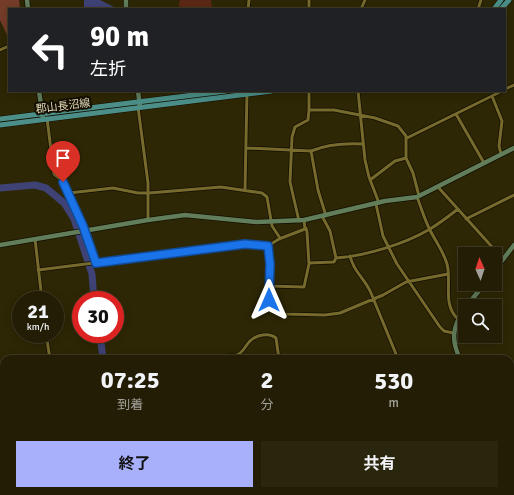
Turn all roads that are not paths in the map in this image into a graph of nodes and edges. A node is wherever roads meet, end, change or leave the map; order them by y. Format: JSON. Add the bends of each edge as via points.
{"nodes":[{"id":1,"x":501,"y":0,"type":"edge"},
{"id":2,"x":509,"y":0,"type":"edge"},
{"id":3,"x":495,"y":8,"type":"edge"},
{"id":4,"x":502,"y":8,"type":"edge"},
{"id":5,"x":40,"y":92,"type":"edge"},
{"id":6,"x":138,"y":92,"type":"edge"},
{"id":7,"x":220,"y":92,"type":"edge"},
{"id":8,"x":247,"y":92,"type":"edge"},
{"id":9,"x":309,"y":92,"type":"edge"},
{"id":10,"x":358,"y":92,"type":"edge"},
{"id":11,"x":496,"y":92,"type":"edge"},
{"id":12,"x":492,"y":96,"type":"junction"},
{"id":13,"x":139,"y":105,"type":"junction"},
{"id":14,"x":309,"y":110,"type":"junction"},
{"id":15,"x":456,"y":114,"type":"junction"},
{"id":16,"x":361,"y":116,"type":"junction"},
{"id":17,"x":44,"y":117,"type":"junction"},
{"id":18,"x":0,"y":119,"type":"edge"},
{"id":19,"x":0,"y":125,"type":"edge"},
{"id":20,"x":406,"y":138,"type":"junction"},
{"id":21,"x":363,"y":144,"type":"junction"},
{"id":22,"x":247,"y":148,"type":"junction"},
{"id":23,"x":514,"y":148,"type":"edge"},
{"id":24,"x":291,"y":151,"type":"junction"},
{"id":25,"x":311,"y":151,"type":"junction"},
{"id":26,"x":501,"y":154,"type":"junction"},
{"id":27,"x":406,"y":158,"type":"junction"},
{"id":28,"x":484,"y":163,"type":"junction"},
{"id":29,"x":370,"y":180,"type":"junction"},
{"id":30,"x":438,"y":187,"type":"junction"},
{"id":31,"x":245,"y":190,"type":"junction"},
{"id":32,"x":69,"y":193,"type":"junction"},
{"id":33,"x":148,"y":193,"type":"junction"},
{"id":34,"x":514,"y":195,"type":"edge"},
{"id":35,"x":418,"y":196,"type":"junction"},
{"id":36,"x":377,"y":204,"type":"junction"},
{"id":37,"x":458,"y":209,"type":"junction"},
{"id":38,"x":324,"y":216,"type":"junction"},
{"id":39,"x":466,"y":219,"type":"junction"},
{"id":40,"x":148,"y":220,"type":"junction"},
{"id":41,"x":302,"y":221,"type":"junction"},
{"id":42,"x":271,"y":222,"type":"junction"},
{"id":43,"x":306,"y":228,"type":"junction"},
{"id":44,"x":430,"y":229,"type":"junction"},
{"id":45,"x":83,"y":230,"type":"junction"},
{"id":46,"x":280,"y":238,"type":"junction"},
{"id":47,"x":35,"y":239,"type":"junction"},
{"id":48,"x":0,"y":245,"type":"edge"},
{"id":49,"x":514,"y":245,"type":"edge"},
{"id":50,"x":268,"y":246,"type":"junction"},
{"id":51,"x":388,"y":246,"type":"junction"},
{"id":52,"x":508,"y":252,"type":"junction"},
{"id":53,"x":514,"y":254,"type":"edge"},
{"id":54,"x":350,"y":256,"type":"junction"},
{"id":55,"x":336,"y":258,"type":"junction"},
{"id":56,"x":503,"y":259,"type":"joint"},
{"id":57,"x":96,"y":263,"type":"junction"},
{"id":58,"x":309,"y":263,"type":"junction"},
{"id":59,"x":38,"y":270,"type":"junction"},
{"id":60,"x":448,"y":274,"type":"junction"},
{"id":61,"x":409,"y":281,"type":"junction"},
{"id":62,"x":269,"y":286,"type":"junction"},
{"id":63,"x":41,"y":291,"type":"edge"},
{"id":64,"x":479,"y":291,"type":"edge"},
{"id":65,"x":472,"y":299,"type":"edge"},
{"id":66,"x":373,"y":300,"type":"junction"},
{"id":67,"x":458,"y":319,"type":"joint"},
{"id":68,"x":453,"y":333,"type":"junction"},
{"id":69,"x":47,"y":343,"type":"edge"},
{"id":70,"x":49,"y":355,"type":"edge"},
{"id":71,"x":237,"y":355,"type":"edge"},
{"id":72,"x":278,"y":355,"type":"edge"},
{"id":73,"x":396,"y":355,"type":"edge"},
{"id":74,"x":458,"y":355,"type":"edge"}],
"edges":[{"from":1,"to":3,"type":"main road"},
{"from":2,"to":4,"type":"main road"},
{"from":5,"to":17,"type":"street"},
{"from":6,"to":13,"type":"street"},
{"from":7,"to":13,"type":"main road","name":"郡山長沼線"},
{"from":8,"to":13,"type":"main road","name":"郡山長沼線"},
{"from":8,"to":22,"type":"street"},
{"from":9,"to":14,"type":"street"},
{"from":10,"to":16,"type":"street"},
{"from":11,"to":12,"type":"street"},
{"from":12,"to":15,"type":"street"},
{"from":12,"to":26,"type":"street","via":[[502,121],[499,146]]},
{"from":13,"to":17,"type":"main road","name":"郡山長沼線"},
{"from":13,"to":33,"type":"street"},
{"from":14,"to":16,"type":"street","via":[[334,110]]},
{"from":14,"to":24,"type":"street","via":[[308,120],[295,127]]},
{"from":15,"to":20,"type":"street"},
{"from":15,"to":28,"type":"street"},
{"from":16,"to":20,"type":"street","via":[[398,126]]},
{"from":16,"to":21,"type":"street"},
{"from":17,"to":18,"type":"main road","name":"郡山長沼線"},
{"from":17,"to":19,"type":"main road","name":"郡山長沼線"},
{"from":17,"to":32,"type":"street","via":[[54,174],[63,182]]},
{"from":20,"to":27,"type":"street"},
{"from":21,"to":25,"type":"street","via":[[346,143]]},
{"from":21,"to":29,"type":"street"},
{"from":22,"to":24,"type":"street"},
{"from":22,"to":31,"type":"street"},
{"from":23,"to":26,"type":"street"},
{"from":24,"to":25,"type":"street"},
{"from":24,"to":41,"type":"street","via":[[290,184]]},
{"from":25,"to":38,"type":"street"},
{"from":26,"to":28,"type":"street"},
{"from":27,"to":29,"type":"street","via":[[395,161]]},
{"from":27,"to":35,"type":"street","via":[[414,173]]},
{"from":28,"to":30,"type":"street"},
{"from":29,"to":36,"type":"street"},
{"from":30,"to":35,"type":"street"},
{"from":30,"to":37,"type":"street"},
{"from":31,"to":33,"type":"street","via":[[215,187]]},
{"from":31,"to":42,"type":"street","via":[[267,197]]},
{"from":32,"to":33,"type":"street","via":[[113,188]]},
{"from":32,"to":45,"type":"street"},
{"from":33,"to":40,"type":"street"},
{"from":34,"to":39,"type":"street"},
{"from":35,"to":36,"type":"street"},
{"from":35,"to":44,"type":"street"},
{"from":36,"to":38,"type":"street"},
{"from":36,"to":51,"type":"street","via":[[382,233]]},
{"from":37,"to":39,"type":"street"},
{"from":37,"to":44,"type":"street"},
{"from":38,"to":41,"type":"street"},
{"from":38,"to":55,"type":"street"},
{"from":39,"to":56,"type":"street"},
{"from":40,"to":42,"type":"street","via":[[197,215],[243,222]]},
{"from":40,"to":45,"type":"street"},
{"from":41,"to":42,"type":"street"},
{"from":41,"to":43,"type":"street"},
{"from":42,"to":46,"type":"street"},
{"from":43,"to":46,"type":"street"},
{"from":43,"to":58,"type":"street"},
{"from":44,"to":51,"type":"street"},
{"from":44,"to":60,"type":"street","via":[[440,245]]},
{"from":45,"to":47,"type":"street"},
{"from":45,"to":57,"type":"street"},
{"from":46,"to":50,"type":"street"},
{"from":47,"to":48,"type":"street"},
{"from":47,"to":59,"type":"street"},
{"from":49,"to":52,"type":"street"},
{"from":50,"to":57,"type":"street","via":[[245,244]]},
{"from":50,"to":62,"type":"street"},
{"from":51,"to":54,"type":"street"},
{"from":51,"to":61,"type":"street"},
{"from":52,"to":53,"type":"street"},
{"from":52,"to":56,"type":"street"},
{"from":54,"to":55,"type":"street"},
{"from":54,"to":66,"type":"street","via":[[354,269],[363,278]]},
{"from":55,"to":58,"type":"street","via":[[334,262]]},
{"from":57,"to":59,"type":"street"},
{"from":58,"to":62,"type":"street","via":[[304,287]]},
{"from":59,"to":63,"type":"street"},
{"from":60,"to":61,"type":"street"},
{"from":60,"to":67,"type":"street","via":[[449,301]]},
{"from":61,"to":66,"type":"street"},
{"from":61,"to":68,"type":"street","via":[[440,327]]},
{"from":62,"to":66,"type":"street","via":[[270,303],[285,314],[335,314]]},
{"from":64,"to":65,"type":"street"},
{"from":66,"to":73,"type":"street"},
{"from":67,"to":68,"type":"street"},
{"from":68,"to":74,"type":"street"},
{"from":69,"to":70,"type":"street"},
{"from":71,"to":72,"type":"street","via":[[250,340],[269,335],[276,338]]}]}
